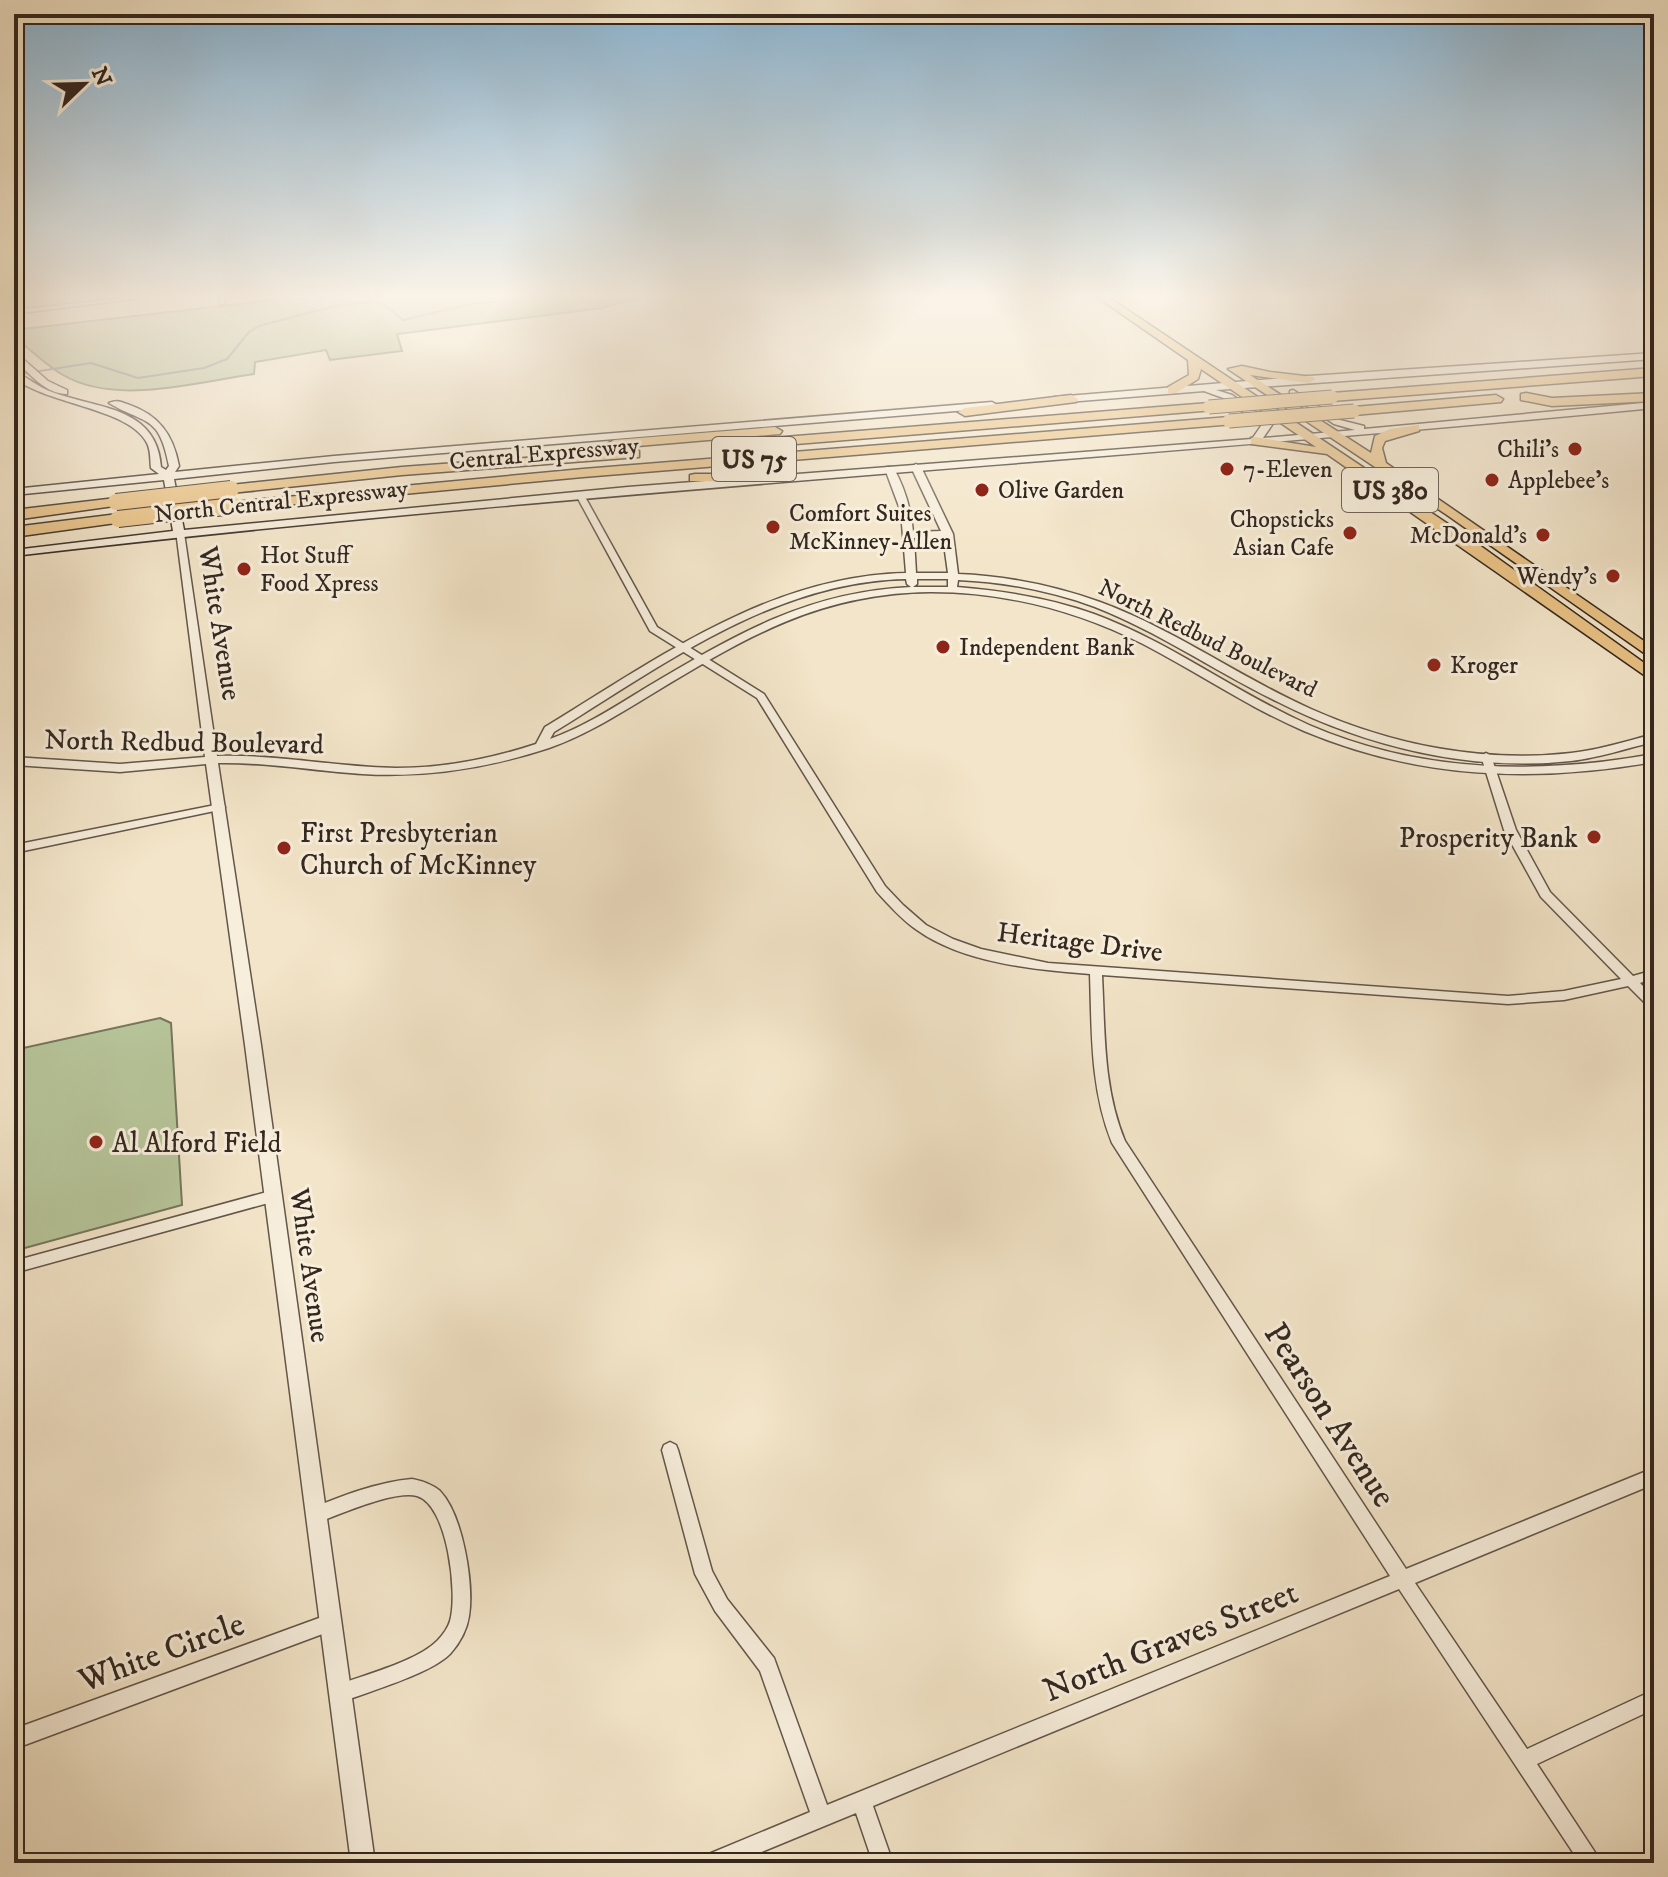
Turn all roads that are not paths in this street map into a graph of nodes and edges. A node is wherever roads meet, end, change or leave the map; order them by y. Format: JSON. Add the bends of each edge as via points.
{"nodes":[{"id":1,"x":28,"y":385,"type":"edge"},
{"id":2,"x":49,"y":385,"type":"edge"},
{"id":3,"x":1181,"y":385,"type":"edge"},
{"id":4,"x":1232,"y":385,"type":"junction"},
{"id":5,"x":1237,"y":385,"type":"edge"},
{"id":6,"x":1257,"y":385,"type":"edge"},
{"id":7,"x":1299,"y":385,"type":"edge"},
{"id":8,"x":1477,"y":385,"type":"edge"},
{"id":9,"x":1492,"y":385,"type":"edge"},
{"id":10,"x":1654,"y":387,"type":"edge"},
{"id":11,"x":1448,"y":388,"type":"junction"},
{"id":12,"x":1172,"y":390,"type":"junction"},
{"id":13,"x":1526,"y":397,"type":"junction"},
{"id":14,"x":1654,"y":397,"type":"edge"},
{"id":15,"x":1071,"y":399,"type":"junction"},
{"id":16,"x":1654,"y":405,"type":"edge"},
{"id":17,"x":143,"y":414,"type":"junction"},
{"id":18,"x":131,"y":421,"type":"junction"},
{"id":19,"x":1415,"y":428,"type":"junction"},
{"id":20,"x":1389,"y":430,"type":"junction"},
{"id":21,"x":1334,"y":434,"type":"junction"},
{"id":22,"x":1309,"y":436,"type":"junction"},
{"id":23,"x":1255,"y":441,"type":"junction"},
{"id":24,"x":349,"y":458,"type":"junction"},
{"id":25,"x":1348,"y":462,"type":"junction"},
{"id":26,"x":1380,"y":464,"type":"junction"},
{"id":27,"x":916,"y":467,"type":"junction"},
{"id":28,"x":890,"y":469,"type":"junction"},
{"id":29,"x":402,"y":471,"type":"junction"},
{"id":30,"x":168,"y":475,"type":"junction"},
{"id":31,"x":773,"y":478,"type":"junction"},
{"id":32,"x":113,"y":481,"type":"junction"},
{"id":33,"x":14,"y":492,"type":"edge"},
{"id":34,"x":580,"y":495,"type":"junction"},
{"id":35,"x":279,"y":501,"type":"junction"},
{"id":36,"x":14,"y":514,"type":"edge"},
{"id":37,"x":234,"y":527,"type":"junction"},
{"id":38,"x":14,"y":532,"type":"edge"},
{"id":39,"x":179,"y":533,"type":"junction"},
{"id":40,"x":948,"y":534,"type":"junction"},
{"id":41,"x":911,"y":535,"type":"junction"},
{"id":42,"x":14,"y":550,"type":"edge"},
{"id":43,"x":911,"y":576,"type":"junction"},
{"id":44,"x":953,"y":577,"type":"junction"},
{"id":45,"x":913,"y":589,"type":"junction"},
{"id":46,"x":952,"y":590,"type":"junction"},
{"id":47,"x":684,"y":649,"type":"junction"},
{"id":48,"x":1654,"y":655,"type":"edge"},
{"id":49,"x":703,"y":658,"type":"junction"},
{"id":50,"x":1654,"y":677,"type":"edge"},
{"id":51,"x":1654,"y":738,"type":"edge"},
{"id":52,"x":542,"y":744,"type":"junction"},
{"id":53,"x":1486,"y":756,"type":"junction"},
{"id":54,"x":1654,"y":758,"type":"edge"},
{"id":55,"x":213,"y":760,"type":"junction"},
{"id":56,"x":14,"y":761,"type":"edge"},
{"id":57,"x":1491,"y":772,"type":"junction"},
{"id":58,"x":220,"y":807,"type":"junction"},
{"id":59,"x":14,"y":849,"type":"edge"},
{"id":60,"x":1096,"y":971,"type":"junction"},
{"id":61,"x":1654,"y":974,"type":"edge"},
{"id":62,"x":1630,"y":982,"type":"junction"},
{"id":63,"x":1654,"y":1005,"type":"edge"},
{"id":64,"x":274,"y":1196,"type":"junction"},
{"id":65,"x":14,"y":1267,"type":"edge"},
{"id":66,"x":670,"y":1450,"type":"dead end"},
{"id":67,"x":1654,"y":1476,"type":"edge"},
{"id":68,"x":316,"y":1515,"type":"junction"},
{"id":69,"x":1403,"y":1580,"type":"junction"},
{"id":70,"x":330,"y":1623,"type":"junction"},
{"id":71,"x":342,"y":1693,"type":"junction"},
{"id":72,"x":1654,"y":1699,"type":"edge"},
{"id":73,"x":14,"y":1739,"type":"edge"},
{"id":74,"x":1523,"y":1761,"type":"junction"},
{"id":75,"x":861,"y":1801,"type":"junction"},
{"id":76,"x":822,"y":1818,"type":"junction"},
{"id":77,"x":363,"y":1863,"type":"edge"},
{"id":78,"x":711,"y":1863,"type":"edge"},
{"id":79,"x":883,"y":1863,"type":"edge"},
{"id":80,"x":1592,"y":1863,"type":"edge"}],
"edges":[{"from":1,"to":18,"type":"main road","via":[[49,397]]},
{"from":2,"to":17,"type":"main road"},
{"from":3,"to":12,"type":"highway"},
{"from":4,"to":5,"type":"main road","name":"North Central Expressway"},
{"from":4,"to":12,"type":"main road","name":"North Central Expressway"},
{"from":4,"to":22,"type":"highway","number":"US 380"},
{"from":6,"to":21,"type":"highway","number":"US 380"},
{"from":7,"to":20,"type":"main road","via":[[1291,389],[1347,426]]},
{"from":8,"to":11,"type":"highway"},
{"from":9,"to":11,"type":"highway","name":"Central Expressway","number":"US 75"},
{"from":10,"to":13,"type":"highway","name":"Central Expressway","number":"US 75"},
{"from":11,"to":29,"type":"highway","name":"Central Expressway","number":"US 75","bridge":true},
{"from":12,"to":15,"type":"main road","name":"North Central Expressway"},
{"from":12,"to":23,"type":"main road","via":[[1205,390],[1229,397],[1267,425]]},
{"from":13,"to":14,"type":"highway","via":[[1552,402]]},
{"from":13,"to":35,"type":"highway","name":"Central Expressway","number":"US 75","bridge":true},
{"from":15,"to":24,"type":"main road","name":"North Central Expressway"},
{"from":15,"to":29,"type":"highway","via":[[877,423],[526,452]]},
{"from":16,"to":19,"type":"main road","name":"North Central Expressway"},
{"from":17,"to":18,"type":"main road"},
{"from":17,"to":30,"type":"main road","via":[[169,439],[174,466]]},
{"from":18,"to":30,"type":"main road","via":[[151,441],[156,468]]},
{"from":19,"to":20,"type":"main road","name":"North Central Expressway"},
{"from":19,"to":26,"type":"highway","via":[[1379,439]]},
{"from":20,"to":21,"type":"main road","name":"North Central Expressway"},
{"from":21,"to":22,"type":"main road","name":"North Central Expressway"},
{"from":21,"to":26,"type":"highway","number":"US 380"},
{"from":22,"to":23,"type":"main road","name":"North Central Expressway"},
{"from":22,"to":25,"type":"highway","number":"US 380"},
{"from":23,"to":25,"type":"highway","via":[[1310,448]]},
{"from":23,"to":27,"type":"main road","name":"North Central Expressway"},
{"from":24,"to":30,"type":"main road","name":"North Central Expressway"},
{"from":24,"to":37,"type":"main road","via":[[212,480],[205,488],[208,516]]},
{"from":25,"to":50,"type":"highway","number":"US 380"},
{"from":26,"to":48,"type":"highway","number":"US 380"},
{"from":27,"to":28,"type":"main road","name":"North Central Expressway"},
{"from":27,"to":40,"type":"street"},
{"from":28,"to":31,"type":"main road","name":"North Central Expressway"},
{"from":28,"to":41,"type":"street","via":[[904,499]]},
{"from":29,"to":36,"type":"highway","name":"Central Expressway","number":"US 75","bridge":true},
{"from":30,"to":32,"type":"main road","name":"North Central Expressway"},
{"from":30,"to":39,"type":"main road"},
{"from":31,"to":34,"type":"main road","name":"North Central Expressway"},
{"from":31,"to":35,"type":"highway","via":[[669,479],[309,506]]},
{"from":32,"to":33,"type":"main road","name":"North Central Expressway"},
{"from":32,"to":42,"type":"main road","via":[[141,487],[134,529]]},
{"from":34,"to":37,"type":"main road","name":"North Central Expressway"},
{"from":34,"to":47,"type":"street","name":"Heritage Drive","via":[[653,629]]},
{"from":35,"to":38,"type":"highway","name":"Central Expressway","number":"US 75","bridge":true},
{"from":37,"to":39,"type":"main road","name":"North Central Expressway"},
{"from":39,"to":42,"type":"main road","name":"North Central Expressway"},
{"from":39,"to":55,"type":"street","name":"White Avenue"},
{"from":40,"to":41,"type":"street"},
{"from":40,"to":44,"type":"street"},
{"from":41,"to":43,"type":"street"},
{"from":43,"to":44,"type":"street","name":"North Redbud Boulevard"},
{"from":43,"to":45,"type":"street"},
{"from":43,"to":47,"type":"street","name":"North Redbud Boulevard","via":[[804,592]]},
{"from":44,"to":46,"type":"street"},
{"from":44,"to":53,"type":"street","name":"North Redbud Boulevard","via":[[1022,585],[1093,603],[1337,724],[1413,745]]},
{"from":45,"to":46,"type":"street","name":"North Redbud Boulevard"},
{"from":45,"to":49,"type":"street","name":"North Redbud Boulevard","via":[[846,597],[799,610],[766,622]]},
{"from":46,"to":57,"type":"street","name":"North Redbud Boulevard","via":[[1010,595],[1078,612],[1322,734],[1393,756]]},
{"from":47,"to":49,"type":"street","name":"Heritage Drive"},
{"from":47,"to":52,"type":"street","name":"North Redbud Boulevard","via":[[549,730]]},
{"from":49,"to":52,"type":"street","name":"North Redbud Boulevard","via":[[565,738]]},
{"from":49,"to":60,"type":"street","name":"Heritage Drive","via":[[766,702],[881,889],[922,928],[979,953]]},
{"from":51,"to":53,"type":"street","name":"North Redbud Boulevard","via":[[1573,757]]},
{"from":52,"to":55,"type":"street","name":"North Redbud Boulevard","via":[[440,771]]},
{"from":53,"to":57,"type":"street"},
{"from":54,"to":57,"type":"street","name":"North Redbud Boulevard","via":[[1568,773]]},
{"from":55,"to":56,"type":"street","name":"North Redbud Boulevard","via":[[129,768]]},
{"from":55,"to":58,"type":"street","name":"White Avenue"},
{"from":57,"to":62,"type":"street","via":[[1510,830],[1545,894]]},
{"from":58,"to":59,"type":"street"},
{"from":58,"to":64,"type":"street","name":"White Avenue"},
{"from":60,"to":62,"type":"street","name":"Heritage Drive","via":[[1508,1000],[1558,999]]},
{"from":60,"to":69,"type":"street","name":"Pearson Avenue","via":[[1102,1088],[1119,1143]]},
{"from":61,"to":62,"type":"street","name":"Heritage Drive"},
{"from":62,"to":63,"type":"street"},
{"from":64,"to":65,"type":"street"},
{"from":64,"to":68,"type":"street","name":"White Avenue"},
{"from":66,"to":76,"type":"street","via":[[704,1574],[767,1665]]},
{"from":67,"to":69,"type":"street","name":"North Graves Street"},
{"from":68,"to":70,"type":"street","name":"White Avenue"},
{"from":68,"to":71,"type":"street","via":[[406,1487],[424,1489],[437,1500],[452,1534],[461,1574],[460,1615],[454,1635],[439,1653]]},
{"from":69,"to":74,"type":"street","name":"Pearson Avenue"},
{"from":69,"to":75,"type":"street","name":"North Graves Street"},
{"from":70,"to":71,"type":"street","name":"White Avenue"},
{"from":70,"to":73,"type":"street","name":"White Circle"},
{"from":71,"to":77,"type":"street","name":"White Avenue"},
{"from":72,"to":74,"type":"street"},
{"from":74,"to":80,"type":"street","name":"Pearson Avenue"},
{"from":75,"to":76,"type":"street","name":"North Graves Street"},
{"from":75,"to":79,"type":"street"},
{"from":76,"to":78,"type":"street","name":"North Graves Street"}]}
